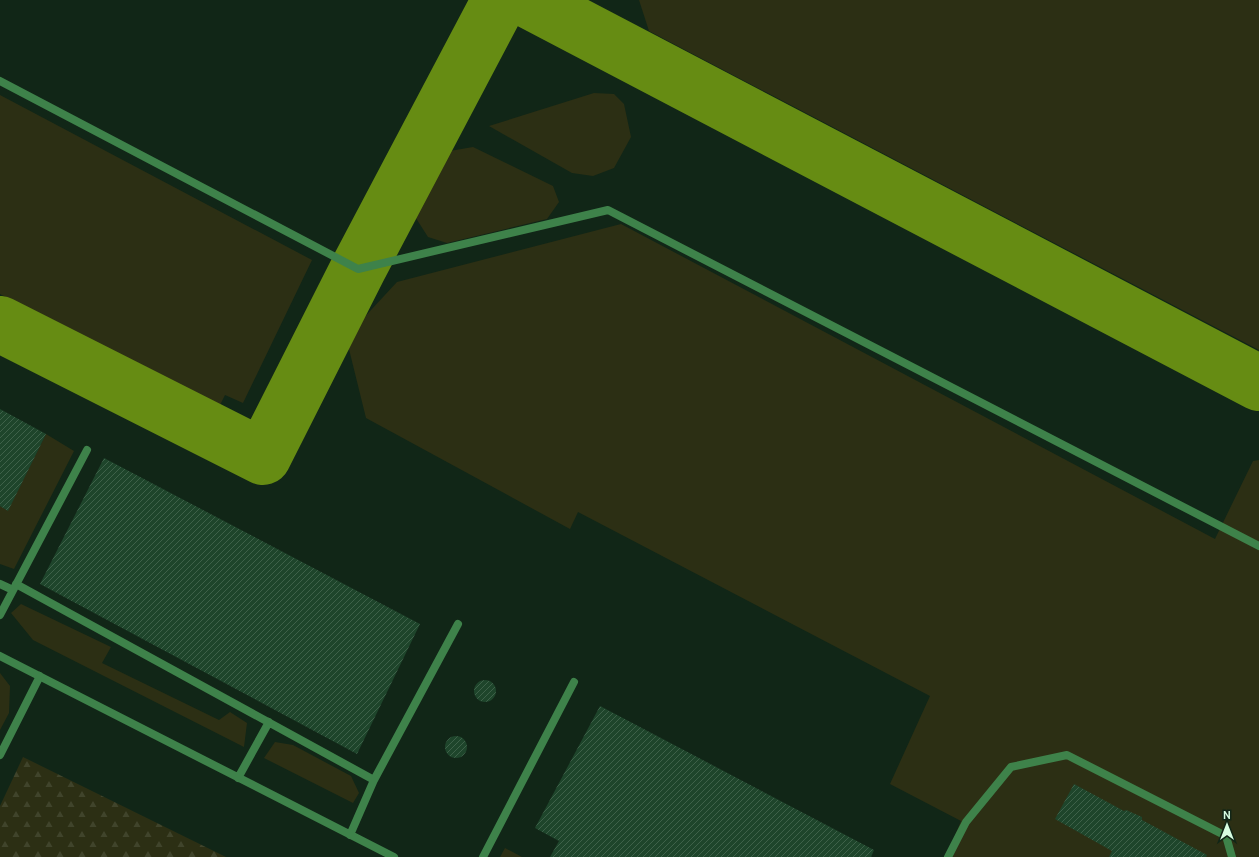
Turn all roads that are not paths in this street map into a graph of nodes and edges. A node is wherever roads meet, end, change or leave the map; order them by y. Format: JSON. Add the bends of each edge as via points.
{"nodes":[{"id":1,"x":0,"y":81,"type":"edge"},
{"id":2,"x":87,"y":450,"type":"dead end"},
{"id":3,"x":1259,"y":546,"type":"edge"},
{"id":4,"x":0,"y":584,"type":"edge"},
{"id":5,"x":15,"y":587,"type":"junction"},
{"id":6,"x":0,"y":615,"type":"edge"},
{"id":7,"x":458,"y":624,"type":"dead end"},
{"id":8,"x":0,"y":656,"type":"edge"},
{"id":9,"x":40,"y":676,"type":"junction"},
{"id":10,"x":574,"y":682,"type":"dead end"},
{"id":11,"x":269,"y":722,"type":"junction"},
{"id":12,"x":0,"y":755,"type":"edge"},
{"id":13,"x":238,"y":778,"type":"junction"},
{"id":14,"x":374,"y":780,"type":"junction"},
{"id":15,"x":350,"y":835,"type":"junction"},
{"id":16,"x":394,"y":857,"type":"edge"},
{"id":17,"x":482,"y":857,"type":"edge"},
{"id":18,"x":948,"y":857,"type":"edge"},
{"id":19,"x":1232,"y":857,"type":"edge"}],
"edges":[{"from":1,"to":3,"type":"lane","via":[[358,269],[608,210]]},
{"from":2,"to":5,"type":"lane"},
{"from":4,"to":5,"type":"lane"},
{"from":5,"to":6,"type":"lane"},
{"from":5,"to":11,"type":"lane"},
{"from":7,"to":14,"type":"lane"},
{"from":8,"to":9,"type":"lane"},
{"from":9,"to":12,"type":"lane"},
{"from":9,"to":13,"type":"lane"},
{"from":10,"to":17,"type":"lane"},
{"from":11,"to":13,"type":"lane"},
{"from":11,"to":14,"type":"lane"},
{"from":13,"to":15,"type":"lane"},
{"from":14,"to":15,"type":"lane"},
{"from":15,"to":16,"type":"lane"},
{"from":18,"to":19,"type":"lane","via":[[966,822],[1010,767],[1067,755],[1226,836]]}]}
